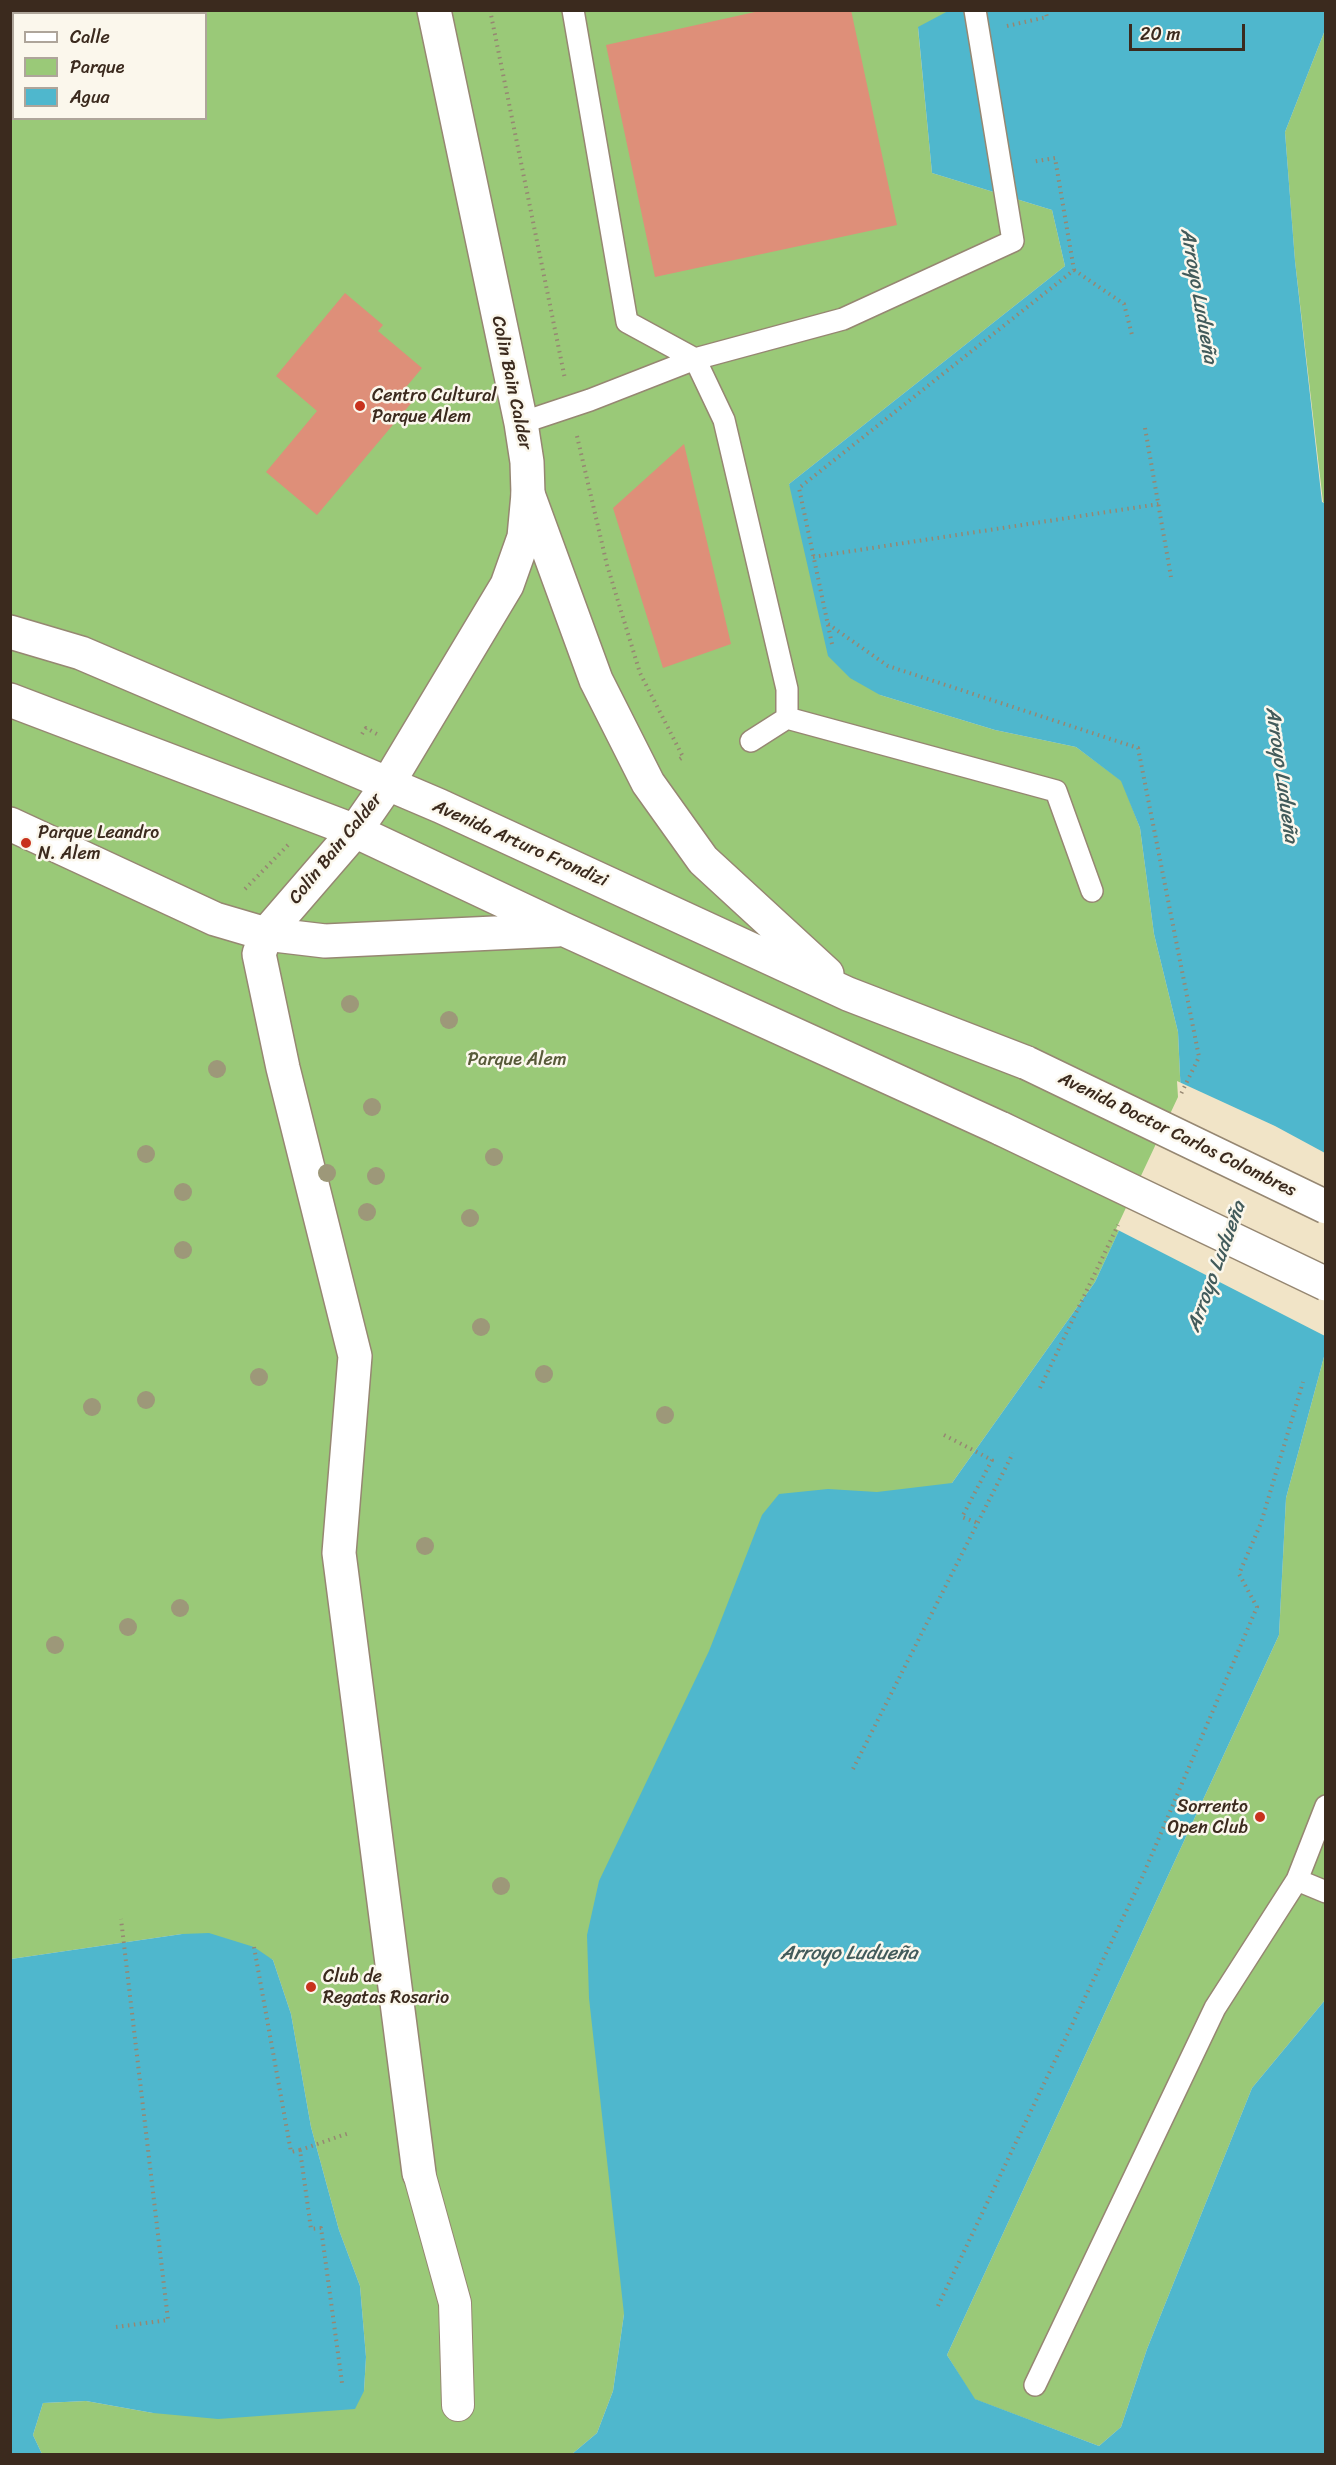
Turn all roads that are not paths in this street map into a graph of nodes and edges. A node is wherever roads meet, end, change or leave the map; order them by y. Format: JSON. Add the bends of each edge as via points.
{"nodes":[{"id":1,"x":434,"y":10,"type":"edge"},
{"id":2,"x":573,"y":10,"type":"edge"},
{"id":3,"x":975,"y":10,"type":"edge"},
{"id":4,"x":695,"y":359,"type":"junction"},
{"id":5,"x":520,"y":423,"type":"junction"},
{"id":6,"x":528,"y":494,"type":"junction"},
{"id":7,"x":10,"y":632,"type":"edge"},
{"id":8,"x":10,"y":700,"type":"edge"},
{"id":9,"x":787,"y":718,"type":"junction"},
{"id":10,"x":752,"y":741,"type":"dead end"},
{"id":11,"x":387,"y":785,"type":"junction"},
{"id":12,"x":10,"y":824,"type":"edge"},
{"id":13,"x":355,"y":831,"type":"junction"},
{"id":14,"x":1092,"y":891,"type":"dead end"},
{"id":15,"x":563,"y":929,"type":"junction"},
{"id":16,"x":266,"y":934,"type":"junction"},
{"id":17,"x":848,"y":994,"type":"junction"},
{"id":18,"x":1027,"y":1063,"type":"joint"},
{"id":19,"x":1326,"y":1207,"type":"edge"},
{"id":20,"x":1326,"y":1284,"type":"edge"},
{"id":21,"x":1326,"y":1806,"type":"edge"},
{"id":22,"x":1297,"y":1880,"type":"junction"},
{"id":23,"x":1326,"y":1892,"type":"edge"},
{"id":24,"x":419,"y":2174,"type":"joint"},
{"id":25,"x":1035,"y":2385,"type":"dead end"},
{"id":26,"x":458,"y":2405,"type":"dead end"}],
"edges":[{"from":1,"to":5,"type":"main road","name":"Colin Bain Calder"},
{"from":2,"to":4,"type":"lane","via":[[627,322]]},
{"from":3,"to":4,"type":"lane","via":[[1013,241],[843,319]]},
{"from":4,"to":5,"type":"lane"},
{"from":4,"to":9,"type":"lane","via":[[724,420],[787,689]]},
{"from":5,"to":6,"type":"main road","name":"Colin Bain Calder"},
{"from":6,"to":11,"type":"main road","name":"Colin Bain Calder","via":[[524,537],[507,585]]},
{"from":6,"to":17,"type":"main road","via":[[596,680],[648,783],[703,860]]},
{"from":7,"to":11,"type":"main road","name":"Avenida Arturo Frondizi","via":[[81,653]]},
{"from":8,"to":13,"type":"main road"},
{"from":9,"to":10,"type":"lane"},
{"from":9,"to":14,"type":"lane","via":[[1056,791]]},
{"from":11,"to":13,"type":"main road","name":"Colin Bain Calder"},
{"from":11,"to":17,"type":"main road","name":"Avenida Arturo Frondizi"},
{"from":12,"to":16,"type":"main road","via":[[215,919]]},
{"from":13,"to":15,"type":"main road"},
{"from":13,"to":16,"type":"main road","name":"Colin Bain Calder"},
{"from":15,"to":16,"type":"main road","via":[[325,941]]},
{"from":15,"to":20,"type":"main road","bridge":true,"via":[[1002,1128]]},
{"from":16,"to":24,"type":"main road","via":[[259,954],[261,966],[355,1356],[339,1553]]},
{"from":17,"to":18,"type":"main road","name":"Avenida Arturo Frondizi"},
{"from":18,"to":19,"type":"main road","name":"Avenida Doctor Carlos Colombres","bridge":true},
{"from":21,"to":22,"type":"lane"},
{"from":22,"to":23,"type":"lane"},
{"from":22,"to":25,"type":"lane","via":[[1215,2008]]},
{"from":24,"to":26,"type":"street","via":[[454,2303]]}]}
